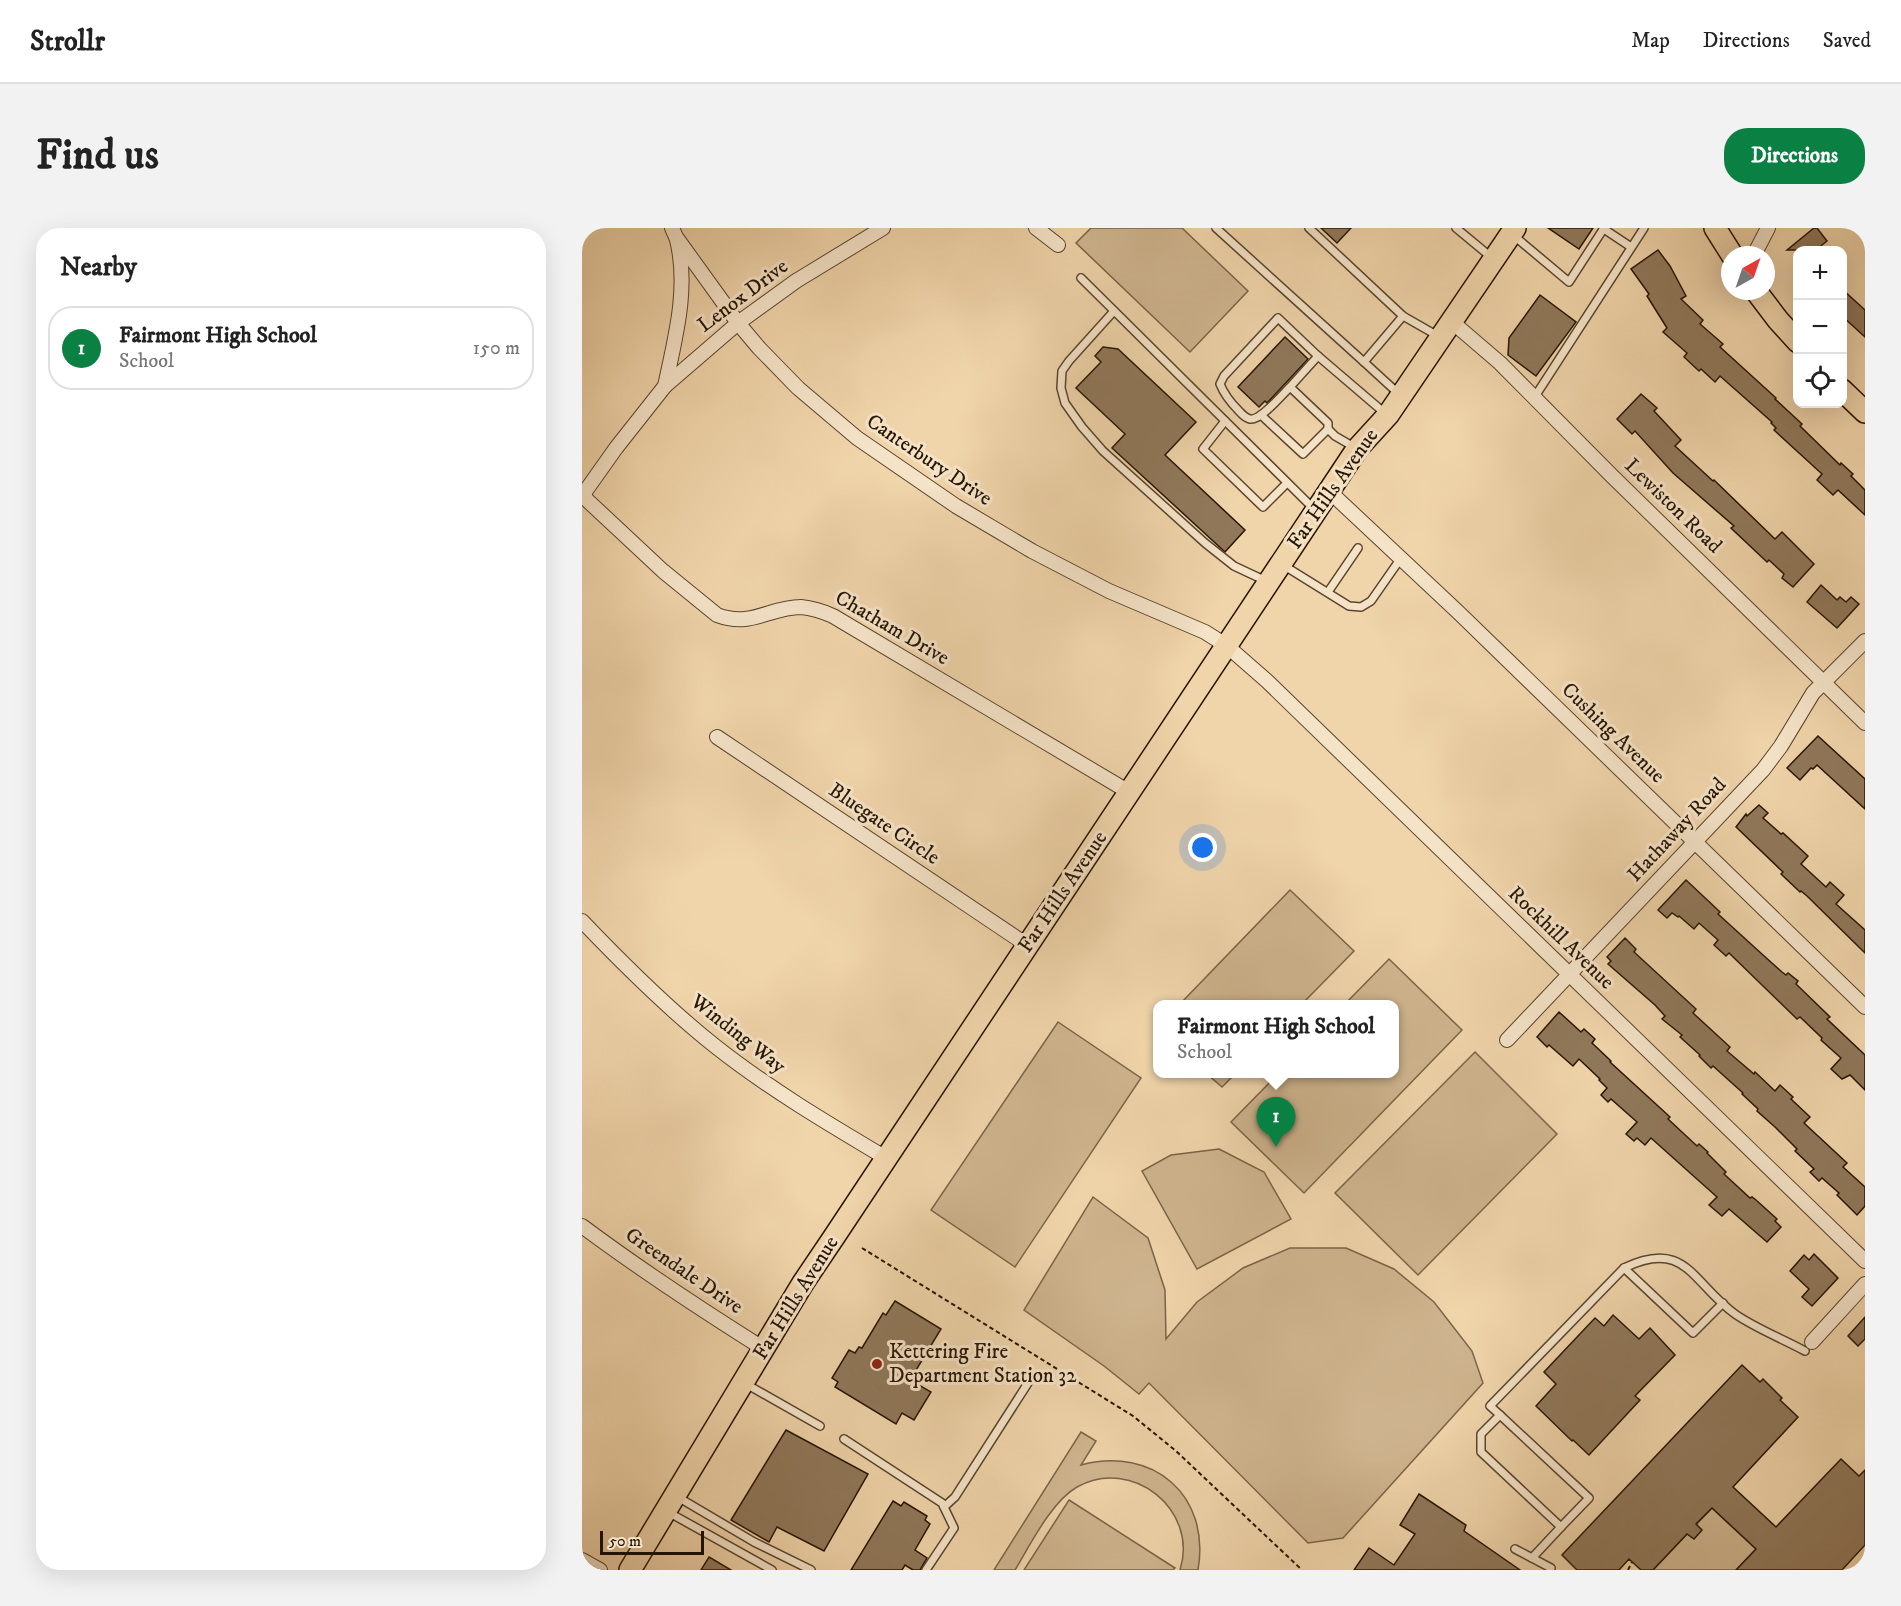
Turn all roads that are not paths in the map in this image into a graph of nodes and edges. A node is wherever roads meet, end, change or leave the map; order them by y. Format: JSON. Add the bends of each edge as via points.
{"nodes":[{"id":1,"x":883,"y":228,"type":"edge"},
{"id":2,"x":1036,"y":228,"type":"edge"},
{"id":3,"x":1310,"y":228,"type":"edge"},
{"id":4,"x":1456,"y":228,"type":"edge"},
{"id":5,"x":1644,"y":228,"type":"edge"},
{"id":6,"x":1716,"y":228,"type":"edge"},
{"id":7,"x":1768,"y":228,"type":"edge"},
{"id":8,"x":1604,"y":229,"type":"edge"},
{"id":9,"x":1222,"y":230,"type":"edge"},
{"id":10,"x":1513,"y":231,"type":"edge"},
{"id":11,"x":674,"y":233,"type":"edge"},
{"id":12,"x":1058,"y":245,"type":"dead end"},
{"id":13,"x":1727,"y":246,"type":"edge"},
{"id":14,"x":1759,"y":246,"type":"edge"},
{"id":15,"x":1631,"y":248,"type":"junction"},
{"id":16,"x":1493,"y":259,"type":"junction"},
{"id":17,"x":1081,"y":278,"type":"dead end"},
{"id":18,"x":1763,"y":300,"type":"edge"},
{"id":19,"x":1114,"y":312,"type":"junction"},
{"id":20,"x":1403,"y":316,"type":"junction"},
{"id":21,"x":738,"y":322,"type":"junction"},
{"id":22,"x":1446,"y":329,"type":"junction"},
{"id":23,"x":1793,"y":337,"type":"edge"},
{"id":24,"x":1318,"y":356,"type":"junction"},
{"id":25,"x":1364,"y":362,"type":"junction"},
{"id":26,"x":665,"y":386,"type":"junction"},
{"id":27,"x":1290,"y":387,"type":"junction"},
{"id":28,"x":1847,"y":395,"type":"edge"},
{"id":29,"x":1401,"y":396,"type":"junction"},
{"id":30,"x":1534,"y":398,"type":"junction"},
{"id":31,"x":1865,"y":412,"type":"edge"},
{"id":32,"x":1261,"y":415,"type":"junction"},
{"id":33,"x":1388,"y":415,"type":"junction"},
{"id":34,"x":1225,"y":421,"type":"junction"},
{"id":35,"x":1328,"y":429,"type":"junction"},
{"id":36,"x":1357,"y":449,"type":"junction"},
{"id":37,"x":1287,"y":483,"type":"junction"},
{"id":38,"x":1329,"y":491,"type":"junction"},
{"id":39,"x":583,"y":494,"type":"edge"},
{"id":40,"x":1316,"y":511,"type":"junction"},
{"id":41,"x":1358,"y":548,"type":"dead end"},
{"id":42,"x":1401,"y":558,"type":"junction"},
{"id":43,"x":1281,"y":563,"type":"junction"},
{"id":44,"x":1269,"y":582,"type":"junction"},
{"id":45,"x":1328,"y":592,"type":"junction"},
{"id":46,"x":1865,"y":640,"type":"edge"},
{"id":47,"x":1227,"y":646,"type":"junction"},
{"id":48,"x":1824,"y":682,"type":"junction"},
{"id":49,"x":1865,"y":723,"type":"edge"},
{"id":50,"x":717,"y":737,"type":"dead end"},
{"id":51,"x":1129,"y":792,"type":"junction"},
{"id":52,"x":1695,"y":842,"type":"junction"},
{"id":53,"x":582,"y":921,"type":"edge"},
{"id":54,"x":1028,"y":945,"type":"junction"},
{"id":55,"x":1568,"y":974,"type":"junction"},
{"id":56,"x":1865,"y":1007,"type":"edge"},
{"id":57,"x":1507,"y":1040,"type":"dead end"},
{"id":58,"x":886,"y":1158,"type":"junction"},
{"id":59,"x":582,"y":1226,"type":"edge"},
{"id":60,"x":1865,"y":1261,"type":"edge"},
{"id":61,"x":1624,"y":1268,"type":"junction"},
{"id":62,"x":1865,"y":1284,"type":"edge"},
{"id":63,"x":1723,"y":1303,"type":"junction"},
{"id":64,"x":1808,"y":1346,"type":"joint"},
{"id":65,"x":764,"y":1349,"type":"junction"},
{"id":66,"x":743,"y":1383,"type":"junction"},
{"id":67,"x":1028,"y":1383,"type":"dead end"},
{"id":68,"x":1500,"y":1415,"type":"junction"},
{"id":69,"x":820,"y":1426,"type":"dead end"},
{"id":70,"x":844,"y":1439,"type":"dead end"},
{"id":71,"x":670,"y":1503,"type":"junction"},
{"id":72,"x":944,"y":1507,"type":"junction"},
{"id":73,"x":1561,"y":1527,"type":"junction"},
{"id":74,"x":1515,"y":1549,"type":"dead end"},
{"id":75,"x":1532,"y":1558,"type":"junction"},
{"id":76,"x":582,"y":1560,"type":"edge"},
{"id":77,"x":1551,"y":1568,"type":"dead end"},
{"id":78,"x":600,"y":1570,"type":"edge"},
{"id":79,"x":630,"y":1570,"type":"edge"},
{"id":80,"x":772,"y":1570,"type":"edge"},
{"id":81,"x":811,"y":1570,"type":"edge"},
{"id":82,"x":926,"y":1570,"type":"edge"}],
"edges":[{"from":1,"to":21,"type":"street","name":"Lenox Drive"},
{"from":2,"to":12,"type":"street"},
{"from":3,"to":20,"type":"lane"},
{"from":4,"to":16,"type":"lane"},
{"from":5,"to":15,"type":"lane"},
{"from":6,"to":13,"type":"main road"},
{"from":7,"to":14,"type":"street"},
{"from":8,"to":10,"type":"lane","via":[[1569,282]]},
{"from":8,"to":15,"type":"lane"},
{"from":9,"to":25,"type":"lane"},
{"from":10,"to":16,"type":"main road","name":"Far Hills Avenue"},
{"from":11,"to":21,"type":"street","name":"Canterbury Drive"},
{"from":11,"to":26,"type":"street","name":"Lenox Drive","via":[[681,268],[681,298]]},
{"from":15,"to":30,"type":"lane"},
{"from":16,"to":22,"type":"main road","name":"Far Hills Avenue"},
{"from":17,"to":19,"type":"lane"},
{"from":18,"to":23,"type":"main road"},
{"from":19,"to":34,"type":"lane"},
{"from":19,"to":44,"type":"lane","via":[[1062,371],[1065,403],[1103,451],[1205,543],[1234,566]]},
{"from":20,"to":22,"type":"lane"},
{"from":20,"to":25,"type":"lane"},
{"from":21,"to":26,"type":"street","name":"Lenox Drive"},
{"from":21,"to":47,"type":"street","name":"Canterbury Drive","via":[[825,412],[956,506],[1075,574]]},
{"from":22,"to":29,"type":"main road","name":"Far Hills Avenue"},
{"from":22,"to":30,"type":"street","name":"Lewiston Road","via":[[1480,344]]},
{"from":24,"to":27,"type":"lane"},
{"from":24,"to":32,"type":"lane","via":[[1278,318],[1220,384],[1232,405],[1247,418]]},
{"from":24,"to":33,"type":"lane"},
{"from":25,"to":29,"type":"lane"},
{"from":26,"to":39,"type":"street","name":"Lenox Drive"},
{"from":27,"to":32,"type":"lane"},
{"from":27,"to":35,"type":"lane","via":[[1328,423]]},
{"from":28,"to":31,"type":"main road"},
{"from":29,"to":33,"type":"main road","name":"Far Hills Avenue"},
{"from":30,"to":48,"type":"street","name":"Lewiston Road"},
{"from":32,"to":35,"type":"lane","via":[[1303,454]]},
{"from":33,"to":36,"type":"main road","name":"Far Hills Avenue"},
{"from":34,"to":37,"type":"lane"},
{"from":34,"to":37,"type":"lane","via":[[1203,449],[1263,507]]},
{"from":35,"to":36,"type":"lane"},
{"from":36,"to":38,"type":"main road","name":"Far Hills Avenue"},
{"from":37,"to":40,"type":"lane"},
{"from":38,"to":40,"type":"main road","name":"Far Hills Avenue"},
{"from":38,"to":42,"type":"street","name":"Cushing Avenue"},
{"from":39,"to":51,"type":"street","name":"Chatham Drive","via":[[633,544],[717,615],[740,621],[801,607],[833,616]]},
{"from":40,"to":43,"type":"main road","name":"Far Hills Avenue"},
{"from":41,"to":45,"type":"lane"},
{"from":42,"to":45,"type":"lane","via":[[1371,601],[1361,607],[1349,606]]},
{"from":42,"to":52,"type":"street","name":"Cushing Avenue"},
{"from":43,"to":44,"type":"main road","name":"Far Hills Avenue"},
{"from":43,"to":45,"type":"lane"},
{"from":44,"to":47,"type":"main road","name":"Far Hills Avenue"},
{"from":46,"to":48,"type":"street","name":"Hathaway Road"},
{"from":47,"to":51,"type":"main road","name":"Far Hills Avenue"},
{"from":47,"to":55,"type":"street","name":"Rockhill Avenue"},
{"from":48,"to":49,"type":"street","name":"Lewiston Road"},
{"from":48,"to":52,"type":"street","name":"Hathaway Road","via":[[1762,770]]},
{"from":50,"to":54,"type":"street","name":"Bluegate Circle"},
{"from":51,"to":54,"type":"main road","name":"Far Hills Avenue"},
{"from":52,"to":55,"type":"street","name":"Hathaway Road"},
{"from":52,"to":56,"type":"street","name":"Cushing Avenue"},
{"from":53,"to":58,"type":"street","name":"Winding Way","via":[[662,1001],[716,1046],[821,1120]]},
{"from":54,"to":58,"type":"main road","name":"Far Hills Avenue"},
{"from":55,"to":57,"type":"street","name":"Hathaway Road"},
{"from":55,"to":60,"type":"street","name":"Rockhill Avenue"},
{"from":58,"to":65,"type":"main road","name":"Far Hills Avenue"},
{"from":59,"to":65,"type":"street","name":"Greendale Drive","via":[[684,1299]]},
{"from":61,"to":63,"type":"lane","via":[[1642,1259],[1664,1257],[1681,1263]]},
{"from":61,"to":63,"type":"lane","via":[[1693,1333]]},
{"from":61,"to":68,"type":"lane","via":[[1490,1406]]},
{"from":62,"to":64,"type":"street"},
{"from":63,"to":64,"type":"lane","via":[[1736,1314]]},
{"from":65,"to":66,"type":"main road","name":"Far Hills Avenue"},
{"from":66,"to":69,"type":"lane"},
{"from":66,"to":71,"type":"main road","name":"Far Hills Avenue"},
{"from":67,"to":72,"type":"lane","via":[[955,1497]]},
{"from":68,"to":73,"type":"lane","via":[[1481,1434],[1481,1452]]},
{"from":68,"to":73,"type":"lane","via":[[1589,1498]]},
{"from":70,"to":72,"type":"lane"},
{"from":71,"to":79,"type":"main road","name":"Far Hills Avenue"},
{"from":71,"to":80,"type":"lane"},
{"from":71,"to":81,"type":"lane"},
{"from":72,"to":82,"type":"lane","via":[[954,1528]]},
{"from":73,"to":75,"type":"lane"},
{"from":74,"to":75,"type":"lane"},
{"from":75,"to":77,"type":"lane"},
{"from":76,"to":78,"type":"street"}]}
